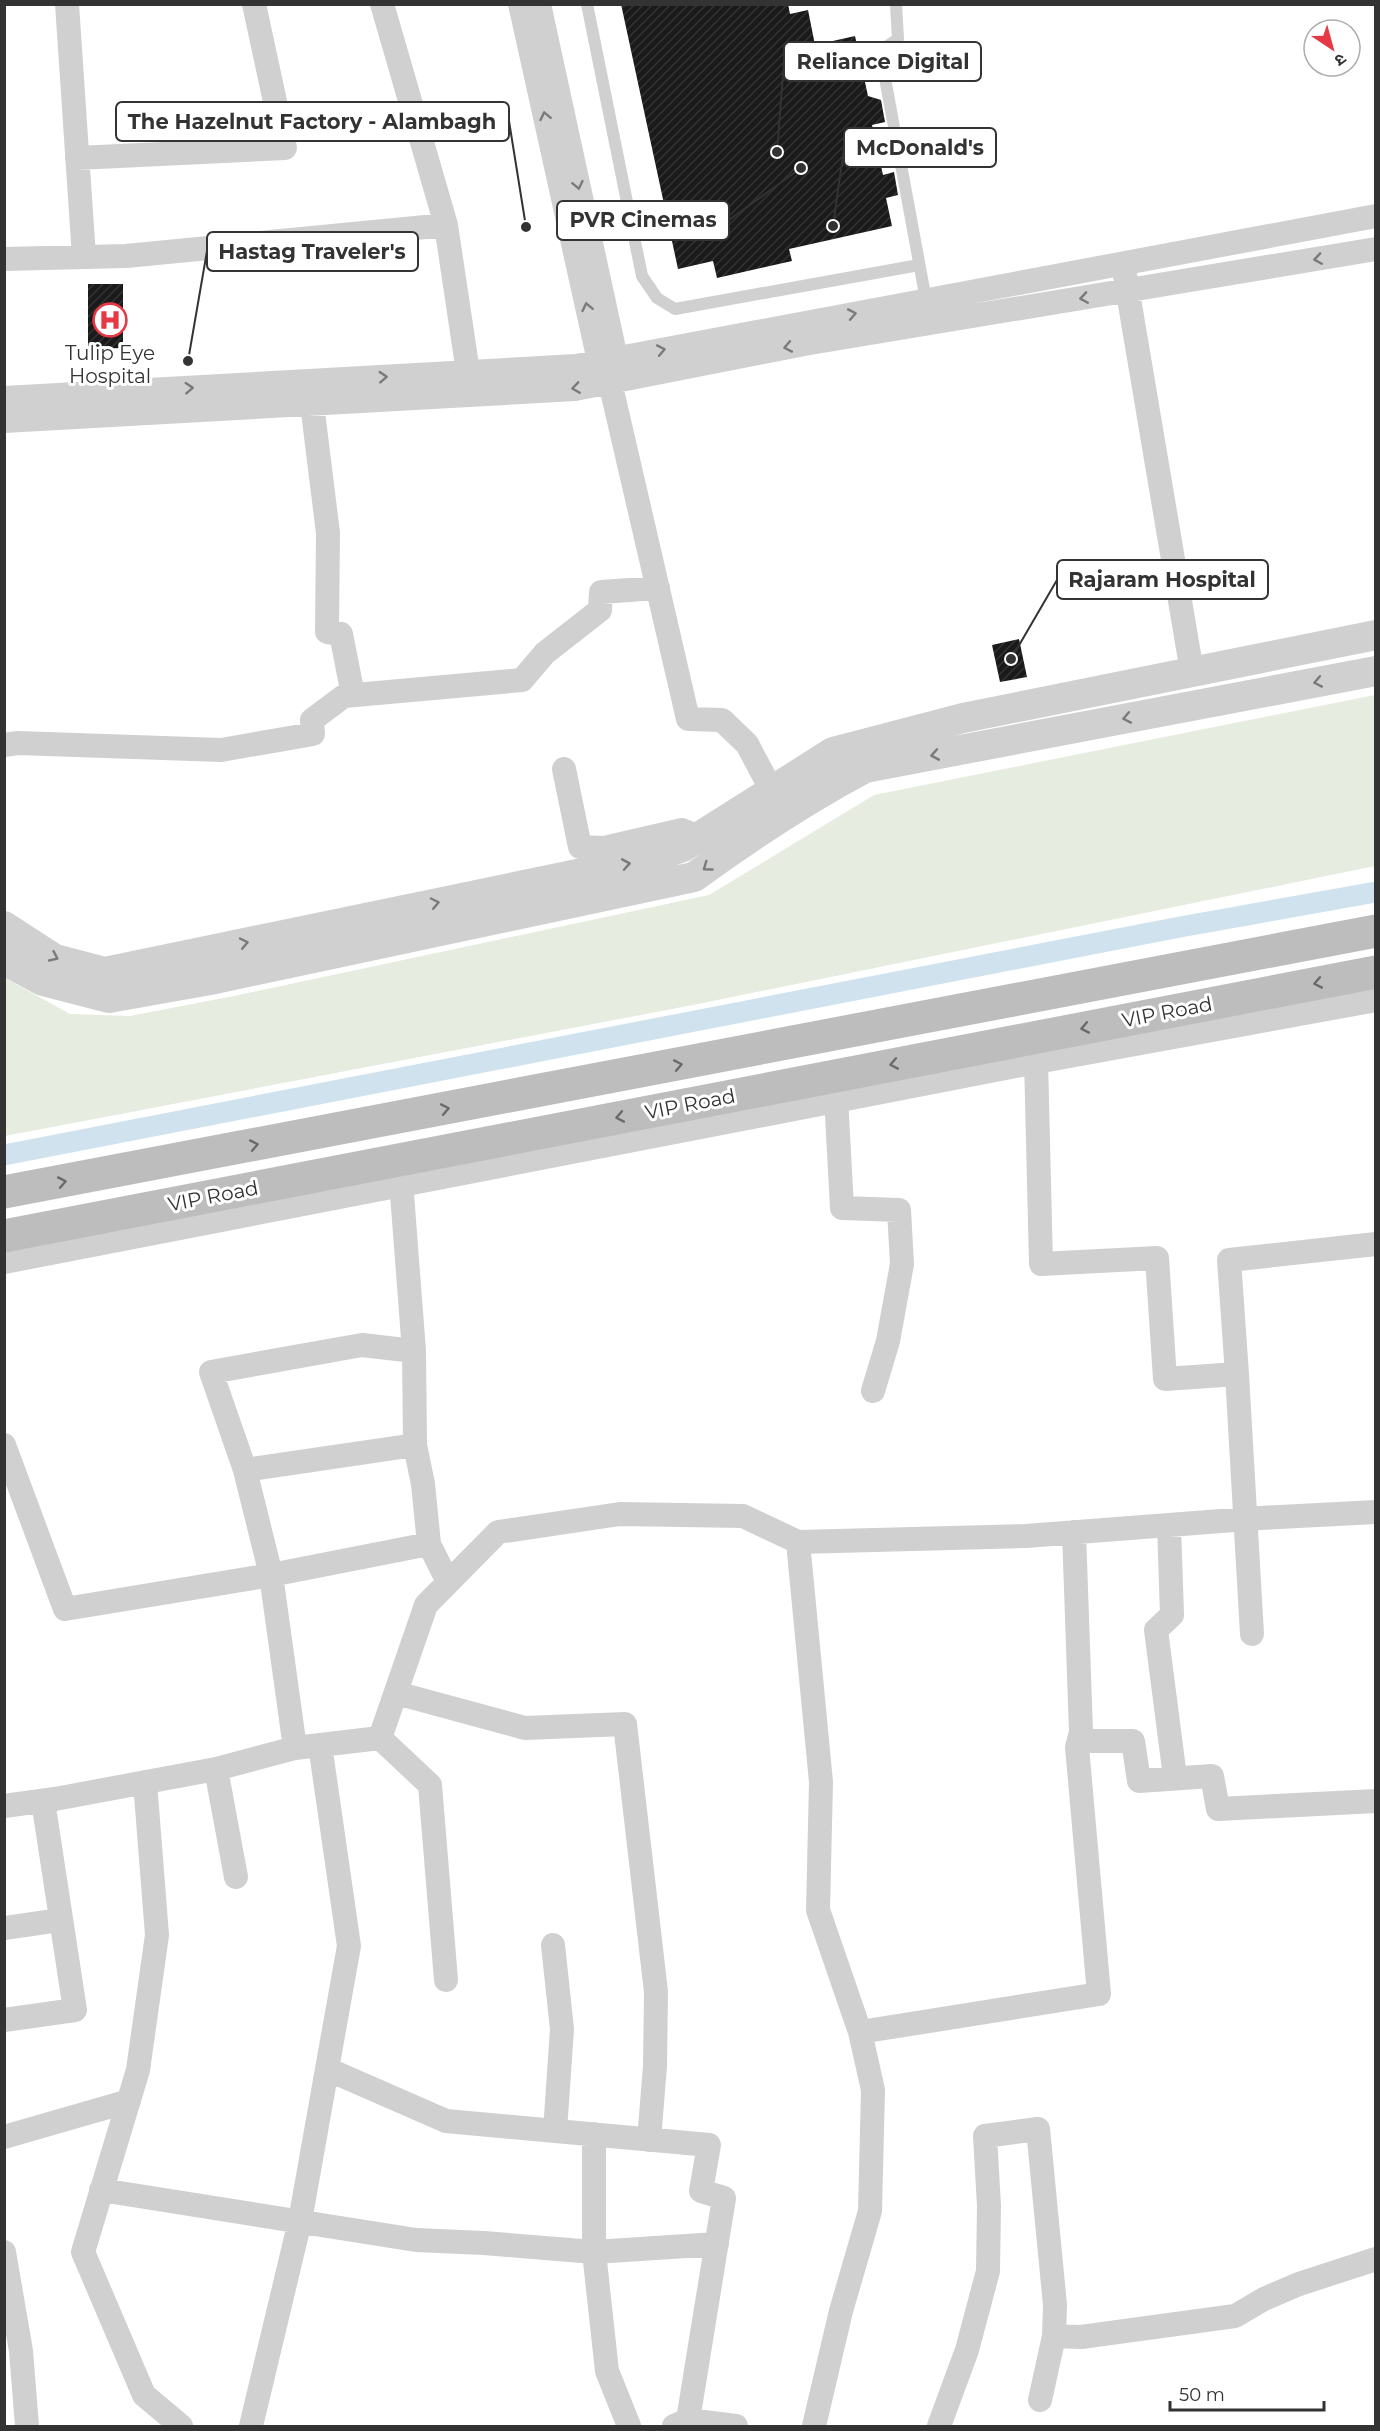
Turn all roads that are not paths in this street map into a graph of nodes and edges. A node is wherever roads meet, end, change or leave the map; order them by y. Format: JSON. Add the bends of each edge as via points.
{"nodes":[{"id":1,"x":67,"y":4,"type":"edge"},
{"id":2,"x":254,"y":4,"type":"edge"},
{"id":3,"x":382,"y":4,"type":"edge"},
{"id":4,"x":520,"y":4,"type":"edge"},
{"id":5,"x":539,"y":4,"type":"edge"},
{"id":6,"x":587,"y":4,"type":"edge"},
{"id":7,"x":896,"y":4,"type":"edge"},
{"id":8,"x":77,"y":158,"type":"junction"},
{"id":9,"x":1376,"y":216,"type":"edge"},
{"id":10,"x":446,"y":225,"type":"junction"},
{"id":11,"x":1376,"y":249,"type":"edge"},
{"id":12,"x":84,"y":257,"type":"junction"},
{"id":13,"x":4,"y":259,"type":"edge"},
{"id":14,"x":1123,"y":263,"type":"junction"},
{"id":15,"x":919,"y":265,"type":"junction"},
{"id":16,"x":1128,"y":291,"type":"junction"},
{"id":17,"x":926,"y":300,"type":"junction"},
{"id":18,"x":608,"y":367,"type":"junction"},
{"id":19,"x":468,"y":372,"type":"junction"},
{"id":20,"x":4,"y":398,"type":"edge"},
{"id":21,"x":312,"y":404,"type":"junction"},
{"id":22,"x":4,"y":420,"type":"edge"},
{"id":23,"x":658,"y":588,"type":"junction"},
{"id":24,"x":1376,"y":635,"type":"edge"},
{"id":25,"x":1376,"y":670,"type":"edge"},
{"id":26,"x":1192,"y":672,"type":"junction"},
{"id":27,"x":353,"y":695,"type":"junction"},
{"id":28,"x":4,"y":745,"type":"edge"},
{"id":29,"x":564,"y":769,"type":"dead end"},
{"id":30,"x":772,"y":791,"type":"junction"},
{"id":31,"x":731,"y":833,"type":"junction"},
{"id":32,"x":699,"y":837,"type":"junction"},
{"id":33,"x":4,"y":926,"type":"edge"},
{"id":34,"x":1376,"y":931,"type":"edge"},
{"id":35,"x":4,"y":960,"type":"edge"},
{"id":36,"x":1376,"y":972,"type":"edge"},
{"id":37,"x":1376,"y":997,"type":"edge"},
{"id":38,"x":1036,"y":1059,"type":"junction"},
{"id":39,"x":836,"y":1097,"type":"junction"},
{"id":40,"x":730,"y":1107,"type":"junction"},
{"id":41,"x":401,"y":1181,"type":"junction"},
{"id":42,"x":4,"y":1192,"type":"edge"},
{"id":43,"x":4,"y":1236,"type":"edge"},
{"id":44,"x":1376,"y":1244,"type":"edge"},
{"id":45,"x":4,"y":1259,"type":"edge"},
{"id":46,"x":414,"y":1351,"type":"junction"},
{"id":47,"x":1237,"y":1374,"type":"junction"},
{"id":48,"x":873,"y":1391,"type":"dead end"},
{"id":49,"x":4,"y":1445,"type":"edge"},
{"id":50,"x":415,"y":1445,"type":"junction"},
{"id":51,"x":245,"y":1470,"type":"junction"},
{"id":52,"x":1376,"y":1512,"type":"edge"},
{"id":53,"x":1244,"y":1519,"type":"junction"},
{"id":54,"x":1169,"y":1525,"type":"junction"},
{"id":55,"x":1074,"y":1532,"type":"junction"},
{"id":56,"x":798,"y":1542,"type":"junction"},
{"id":57,"x":429,"y":1544,"type":"junction"},
{"id":58,"x":271,"y":1575,"type":"junction"},
{"id":59,"x":448,"y":1582,"type":"junction"},
{"id":60,"x":1252,"y":1634,"type":"dead end"},
{"id":61,"x":396,"y":1693,"type":"junction"},
{"id":62,"x":380,"y":1738,"type":"junction"},
{"id":63,"x":1079,"y":1742,"type":"junction"},
{"id":64,"x":321,"y":1745,"type":"junction"},
{"id":65,"x":295,"y":1748,"type":"junction"},
{"id":66,"x":216,"y":1769,"type":"junction"},
{"id":67,"x":1175,"y":1778,"type":"junction"},
{"id":68,"x":145,"y":1782,"type":"junction"},
{"id":69,"x":43,"y":1800,"type":"junction"},
{"id":70,"x":1376,"y":1801,"type":"edge"},
{"id":71,"x":4,"y":1806,"type":"edge"},
{"id":72,"x":236,"y":1877,"type":"dead end"},
{"id":73,"x":60,"y":1920,"type":"junction"},
{"id":74,"x":4,"y":1928,"type":"edge"},
{"id":75,"x":553,"y":1945,"type":"dead end"},
{"id":76,"x":446,"y":1980,"type":"dead end"},
{"id":77,"x":4,"y":2020,"type":"edge"},
{"id":78,"x":860,"y":2032,"type":"junction"},
{"id":79,"x":327,"y":2069,"type":"junction"},
{"id":80,"x":129,"y":2101,"type":"junction"},
{"id":81,"x":555,"y":2131,"type":"junction"},
{"id":82,"x":594,"y":2134,"type":"junction"},
{"id":83,"x":4,"y":2137,"type":"edge"},
{"id":84,"x":649,"y":2140,"type":"junction"},
{"id":85,"x":101,"y":2190,"type":"junction"},
{"id":86,"x":300,"y":2222,"type":"junction"},
{"id":87,"x":717,"y":2244,"type":"junction"},
{"id":88,"x":4,"y":2252,"type":"edge"},
{"id":89,"x":594,"y":2253,"type":"junction"},
{"id":90,"x":1376,"y":2259,"type":"edge"},
{"id":91,"x":1053,"y":2336,"type":"junction"},
{"id":92,"x":1040,"y":2400,"type":"dead end"},
{"id":93,"x":681,"y":2423,"type":"edge"},
{"id":94,"x":27,"y":2427,"type":"edge"},
{"id":95,"x":181,"y":2427,"type":"edge"},
{"id":96,"x":251,"y":2427,"type":"edge"},
{"id":97,"x":629,"y":2427,"type":"edge"},
{"id":98,"x":736,"y":2427,"type":"edge"},
{"id":99,"x":814,"y":2427,"type":"edge"},
{"id":100,"x":939,"y":2427,"type":"edge"}],
"edges":[{"from":1,"to":8,"type":"street"},
{"from":2,"to":8,"type":"street","via":[[285,148]]},
{"from":3,"to":10,"type":"street"},
{"from":18,"to":4,"type":"street","one_way":true},
{"from":5,"to":18,"type":"street","one_way":true},
{"from":6,"to":15,"type":"lane","via":[[642,276],[657,298],[675,309]]},
{"from":7,"to":15,"type":"lane","via":[[898,39],[880,51]]},
{"from":8,"to":12,"type":"street"},
{"from":9,"to":14,"type":"street"},
{"from":10,"to":12,"type":"street"},
{"from":10,"to":19,"type":"street"},
{"from":11,"to":16,"type":"street","one_way":true},
{"from":12,"to":13,"type":"street"},
{"from":14,"to":16,"type":"street"},
{"from":14,"to":17,"type":"street"},
{"from":15,"to":17,"type":"lane"},
{"from":16,"to":18,"type":"street","one_way":true,"via":[[804,344]]},
{"from":16,"to":26,"type":"street"},
{"from":18,"to":17,"type":"street","one_way":true},
{"from":18,"to":19,"type":"street"},
{"from":18,"to":21,"type":"street","one_way":true,"via":[[575,389]]},
{"from":18,"to":23,"type":"street"},
{"from":20,"to":19,"type":"street","one_way":true},
{"from":21,"to":22,"type":"street"},
{"from":21,"to":27,"type":"street","via":[[328,533],[327,632],[341,634]]},
{"from":23,"to":27,"type":"street","via":[[601,592],[600,610],[546,653],[522,680]]},
{"from":23,"to":30,"type":"street","via":[[688,718],[722,720],[747,744]]},
{"from":24,"to":26,"type":"street"},
{"from":25,"to":31,"type":"street","one_way":true,"via":[[865,768]]},
{"from":26,"to":30,"type":"street","via":[[963,718],[833,752]]},
{"from":27,"to":28,"type":"street","via":[[344,696],[312,720],[313,734],[221,750]]},
{"from":29,"to":32,"type":"street","via":[[580,847],[604,848],[682,830]]},
{"from":30,"to":31,"type":"street"},
{"from":31,"to":32,"type":"street"},
{"from":31,"to":35,"type":"street","one_way":true,"via":[[694,877],[108,998],[43,981]]},
{"from":33,"to":32,"type":"street","one_way":true,"via":[[55,959],[105,972],[650,859]]},
{"from":42,"to":34,"type":"main road","name":"VIP Road","one_way":true},
{"from":36,"to":40,"type":"main road","name":"VIP Road","one_way":true},
{"from":37,"to":38,"type":"street","name":"VIP Road"},
{"from":38,"to":39,"type":"street","name":"VIP Road"},
{"from":38,"to":47,"type":"street","via":[[1041,1264],[1157,1258],[1165,1379]]},
{"from":39,"to":40,"type":"street","name":"VIP Road"},
{"from":39,"to":48,"type":"street","via":[[842,1208],[898,1210],[902,1264],[888,1341]]},
{"from":40,"to":41,"type":"street","name":"VIP Road"},
{"from":40,"to":43,"type":"main road","name":"VIP Road","one_way":true},
{"from":41,"to":45,"type":"street","name":"VIP Road"},
{"from":41,"to":46,"type":"street"},
{"from":44,"to":47,"type":"street","via":[[1229,1260]]},
{"from":46,"to":50,"type":"street"},
{"from":46,"to":51,"type":"street","via":[[362,1345],[211,1372]]},
{"from":47,"to":53,"type":"street"},
{"from":49,"to":58,"type":"street","via":[[65,1609]]},
{"from":50,"to":51,"type":"street"},
{"from":50,"to":57,"type":"street"},
{"from":51,"to":58,"type":"street"},
{"from":52,"to":53,"type":"street"},
{"from":53,"to":54,"type":"street"},
{"from":53,"to":60,"type":"street"},
{"from":54,"to":55,"type":"street"},
{"from":54,"to":67,"type":"street","via":[[1172,1615],[1156,1630]]},
{"from":55,"to":56,"type":"street"},
{"from":55,"to":63,"type":"street"},
{"from":56,"to":59,"type":"street","via":[[742,1516],[620,1514],[498,1532]]},
{"from":56,"to":78,"type":"street","via":[[821,1782],[818,1910]]},
{"from":57,"to":58,"type":"street"},
{"from":57,"to":59,"type":"street"},
{"from":58,"to":65,"type":"street"},
{"from":59,"to":61,"type":"street","via":[[426,1605]]},
{"from":61,"to":62,"type":"street"},
{"from":61,"to":84,"type":"street","via":[[525,1728],[625,1724],[656,1992]]},
{"from":62,"to":64,"type":"street"},
{"from":62,"to":76,"type":"street","via":[[430,1785]]},
{"from":63,"to":67,"type":"street","via":[[1133,1741],[1139,1781]]},
{"from":63,"to":78,"type":"street","via":[[1099,1994]]},
{"from":64,"to":65,"type":"street"},
{"from":64,"to":79,"type":"street","via":[[349,1946]]},
{"from":65,"to":66,"type":"street"},
{"from":66,"to":68,"type":"street"},
{"from":66,"to":72,"type":"street"},
{"from":67,"to":70,"type":"street","via":[[1212,1776],[1218,1809]]},
{"from":68,"to":69,"type":"street"},
{"from":68,"to":80,"type":"street","via":[[158,1935],[138,2070]]},
{"from":69,"to":71,"type":"street"},
{"from":69,"to":73,"type":"street"},
{"from":73,"to":74,"type":"street"},
{"from":73,"to":77,"type":"street","via":[[75,2010]]},
{"from":75,"to":81,"type":"street","via":[[562,2029]]},
{"from":78,"to":99,"type":"street","via":[[873,2090],[870,2211]]},
{"from":79,"to":81,"type":"street","via":[[446,2121]]},
{"from":79,"to":86,"type":"street"},
{"from":80,"to":83,"type":"street"},
{"from":80,"to":85,"type":"street"},
{"from":81,"to":82,"type":"street"},
{"from":82,"to":84,"type":"street"},
{"from":82,"to":89,"type":"street"},
{"from":84,"to":87,"type":"street","via":[[709,2145],[701,2191],[724,2198]]},
{"from":85,"to":86,"type":"street"},
{"from":85,"to":95,"type":"street","via":[[83,2252],[144,2395]]},
{"from":86,"to":89,"type":"street","via":[[416,2240]]},
{"from":86,"to":96,"type":"street"},
{"from":87,"to":89,"type":"street"},
{"from":87,"to":93,"type":"street"},
{"from":88,"to":94,"type":"street","via":[[21,2351]]},
{"from":89,"to":97,"type":"street","via":[[607,2371]]},
{"from":90,"to":91,"type":"street","via":[[1299,2284],[1235,2316],[1081,2337]]},
{"from":91,"to":92,"type":"street"},
{"from":91,"to":100,"type":"street","via":[[1055,2305],[1038,2130],[986,2136],[988,2271],[968,2350]]},
{"from":93,"to":98,"type":"street"}]}
